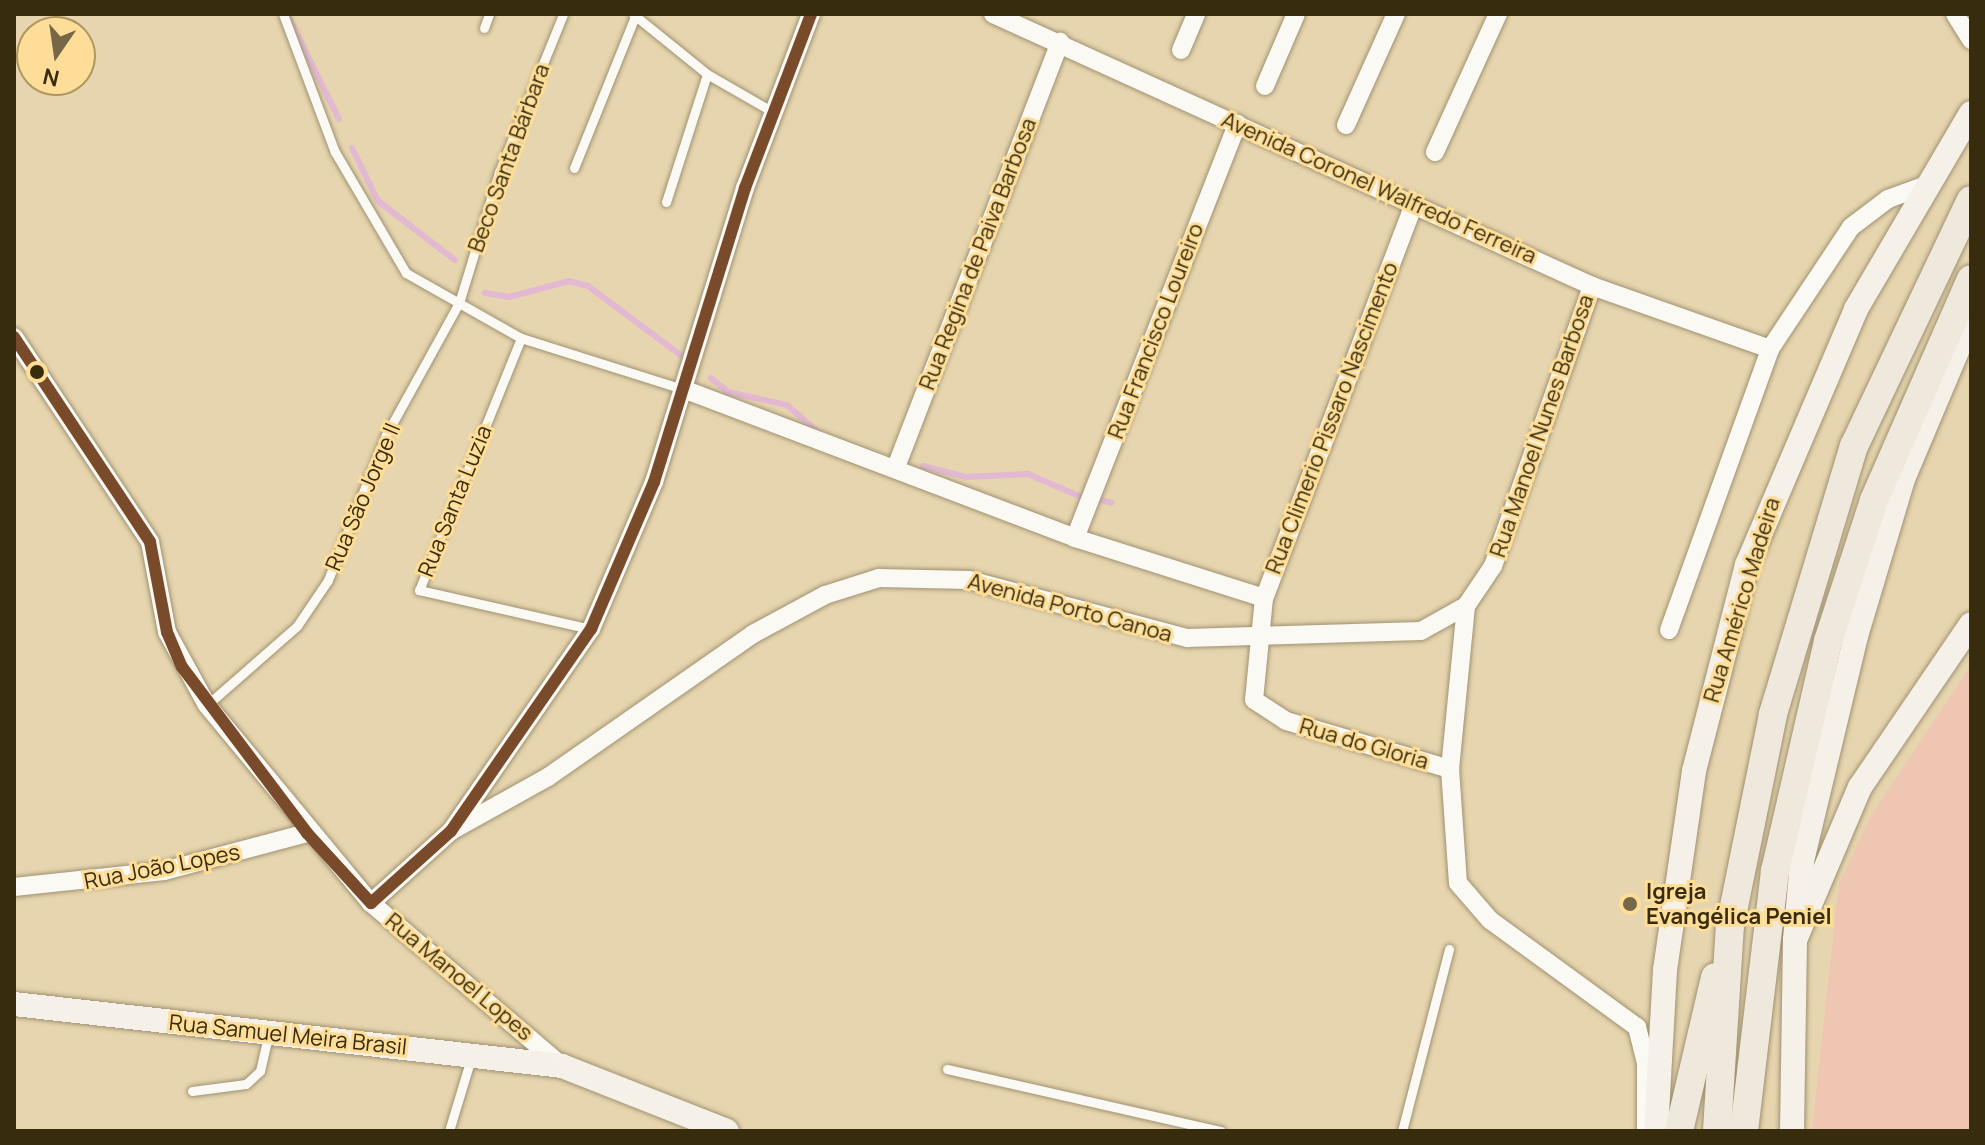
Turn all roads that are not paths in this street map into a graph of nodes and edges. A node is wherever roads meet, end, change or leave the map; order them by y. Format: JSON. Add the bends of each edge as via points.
{"nodes":[{"id":1,"x":283,"y":14,"type":"edge"},
{"id":2,"x":489,"y":14,"type":"edge"},
{"id":3,"x":563,"y":14,"type":"edge"},
{"id":4,"x":811,"y":14,"type":"edge"},
{"id":5,"x":1196,"y":14,"type":"edge"},
{"id":6,"x":1296,"y":14,"type":"edge"},
{"id":7,"x":1396,"y":14,"type":"edge"},
{"id":8,"x":1498,"y":14,"type":"edge"},
{"id":9,"x":1955,"y":14,"type":"edge"},
{"id":10,"x":634,"y":15,"type":"edge"},
{"id":11,"x":1000,"y":16,"type":"edge"},
{"id":12,"x":484,"y":28,"type":"dead end"},
{"id":13,"x":1971,"y":40,"type":"edge"},
{"id":14,"x":1060,"y":41,"type":"junction"},
{"id":15,"x":1181,"y":50,"type":"dead end"},
{"id":16,"x":707,"y":74,"type":"junction"},
{"id":17,"x":1265,"y":86,"type":"dead end"},
{"id":18,"x":773,"y":112,"type":"junction"},
{"id":19,"x":1971,"y":113,"type":"edge"},
{"id":20,"x":1237,"y":124,"type":"junction"},
{"id":21,"x":1346,"y":125,"type":"dead end"},
{"id":22,"x":1435,"y":152,"type":"dead end"},
{"id":23,"x":574,"y":168,"type":"dead end"},
{"id":24,"x":1929,"y":184,"type":"junction"},
{"id":25,"x":1971,"y":200,"type":"edge"},
{"id":26,"x":666,"y":202,"type":"dead end"},
{"id":27,"x":1414,"y":204,"type":"junction"},
{"id":28,"x":1971,"y":279,"type":"edge"},
{"id":29,"x":1592,"y":286,"type":"junction"},
{"id":30,"x":459,"y":303,"type":"junction"},
{"id":31,"x":1971,"y":318,"type":"edge"},
{"id":32,"x":14,"y":337,"type":"edge"},
{"id":33,"x":521,"y":338,"type":"junction"},
{"id":34,"x":1770,"y":349,"type":"junction"},
{"id":35,"x":686,"y":390,"type":"junction"},
{"id":36,"x":896,"y":467,"type":"junction"},
{"id":37,"x":1075,"y":538,"type":"junction"},
{"id":38,"x":1264,"y":598,"type":"junction"},
{"id":39,"x":1466,"y":606,"type":"junction"},
{"id":40,"x":1971,"y":624,"type":"edge"},
{"id":41,"x":591,"y":629,"type":"junction"},
{"id":42,"x":1669,"y":630,"type":"dead end"},
{"id":43,"x":1261,"y":635,"type":"junction"},
{"id":44,"x":207,"y":705,"type":"junction"},
{"id":45,"x":1450,"y":769,"type":"junction"},
{"id":46,"x":451,"y":831,"type":"junction"},
{"id":47,"x":307,"y":833,"type":"junction"},
{"id":48,"x":14,"y":887,"type":"edge"},
{"id":49,"x":371,"y":903,"type":"junction"},
{"id":50,"x":1730,"y":926,"type":"junction"},
{"id":51,"x":1795,"y":940,"type":"junction"},
{"id":52,"x":1449,"y":949,"type":"dead end"},
{"id":53,"x":14,"y":1004,"type":"edge"},
{"id":54,"x":269,"y":1033,"type":"junction"},
{"id":55,"x":472,"y":1054,"type":"junction"},
{"id":56,"x":562,"y":1066,"type":"junction"},
{"id":57,"x":947,"y":1069,"type":"dead end"},
{"id":58,"x":192,"y":1091,"type":"dead end"},
{"id":59,"x":449,"y":1131,"type":"edge"},
{"id":60,"x":727,"y":1131,"type":"edge"},
{"id":61,"x":1221,"y":1131,"type":"edge"},
{"id":62,"x":1402,"y":1131,"type":"edge"},
{"id":63,"x":1646,"y":1131,"type":"edge"},
{"id":64,"x":1656,"y":1131,"type":"edge"},
{"id":65,"x":1679,"y":1131,"type":"edge"},
{"id":66,"x":1717,"y":1131,"type":"edge"},
{"id":67,"x":1744,"y":1131,"type":"edge"},
{"id":68,"x":1792,"y":1131,"type":"edge"}],
"edges":[{"from":1,"to":30,"type":"lane","via":[[335,152],[378,233],[406,273]]},
{"from":2,"to":12,"type":"lane"},
{"from":3,"to":30,"type":"lane","name":"Beco Santa Bárbara","via":[[499,172]]},
{"from":4,"to":18,"type":"street"},
{"from":5,"to":15,"type":"street"},
{"from":6,"to":17,"type":"street"},
{"from":7,"to":21,"type":"street"},
{"from":8,"to":22,"type":"street"},
{"from":9,"to":13,"type":"street"},
{"from":10,"to":16,"type":"lane"},
{"from":10,"to":23,"type":"lane"},
{"from":11,"to":14,"type":"street","name":"Avenida Coronel Walfredo Ferreira"},
{"from":14,"to":20,"type":"street","name":"Avenida Coronel Walfredo Ferreira"},
{"from":14,"to":36,"type":"street","name":"Rua Regina de Paiva Barbosa"},
{"from":16,"to":18,"type":"lane"},
{"from":16,"to":26,"type":"lane"},
{"from":18,"to":35,"type":"street"},
{"from":19,"to":24,"type":"street","name":"Rua Américo Madeira"},
{"from":20,"to":27,"type":"street","name":"Avenida Coronel Walfredo Ferreira"},
{"from":20,"to":37,"type":"street","name":"Rua Francisco Loureiro"},
{"from":24,"to":34,"type":"street","via":[[1888,199],[1851,227]]},
{"from":24,"to":64,"type":"street","name":"Rua Américo Madeira","via":[[1817,391],[1747,565],[1694,771],[1665,970]]},
{"from":25,"to":50,"type":"main road","via":[[1854,446],[1773,714]]},
{"from":27,"to":29,"type":"street","name":"Avenida Coronel Walfredo Ferreira"},
{"from":27,"to":38,"type":"street","name":"Rua Climerio Pissaro Nascimento"},
{"from":28,"to":67,"type":"main road","via":[[1874,500],[1828,641],[1775,871]]},
{"from":29,"to":34,"type":"street","name":"Avenida Coronel Walfredo Ferreira"},
{"from":29,"to":39,"type":"street","name":"Rua Manoel Nunes Barbosa","via":[[1509,532]]},
{"from":30,"to":33,"type":"lane"},
{"from":30,"to":44,"type":"lane","name":"Rua São Jorge II","via":[[386,435],[328,580],[297,626]]},
{"from":31,"to":51,"type":"street","via":[[1903,479],[1856,636],[1802,861]]},
{"from":32,"to":44,"type":"street","name":"Rua Manoel Lopes","via":[[150,542],[167,632]]},
{"from":33,"to":35,"type":"lane"},
{"from":33,"to":41,"type":"lane","name":"Rua Santa Luzia","via":[[419,590]]},
{"from":34,"to":42,"type":"street"},
{"from":35,"to":36,"type":"street"},
{"from":35,"to":41,"type":"street"},
{"from":36,"to":37,"type":"street"},
{"from":37,"to":38,"type":"street"},
{"from":38,"to":43,"type":"street","name":"Rua Climerio Pissaro Nascimento"},
{"from":39,"to":43,"type":"street","name":"Avenida Porto Canoa","via":[[1403,635]]},
{"from":39,"to":45,"type":"street"},
{"from":40,"to":51,"type":"street","via":[[1860,787]]},
{"from":41,"to":46,"type":"street"},
{"from":43,"to":45,"type":"street","name":"Rua do Gloria","via":[[1254,700],[1286,721]]},
{"from":43,"to":46,"type":"street","name":"Avenida Porto Canoa","via":[[1187,638],[969,580],[879,578],[825,595],[753,634],[561,768]]},
{"from":44,"to":47,"type":"street","name":"Rua Manoel Lopes"},
{"from":45,"to":63,"type":"street","via":[[1458,883],[1490,920],[1637,1027],[1646,1063]]},
{"from":46,"to":49,"type":"street"},
{"from":47,"to":48,"type":"street","name":"Rua João Lopes","via":[[164,871]]},
{"from":47,"to":49,"type":"street","name":"Rua Manoel Lopes"},
{"from":49,"to":56,"type":"street","name":"Rua Manoel Lopes"},
{"from":50,"to":65,"type":"main road"},
{"from":50,"to":66,"type":"main road"},
{"from":51,"to":68,"type":"street"},
{"from":52,"to":62,"type":"lane"},
{"from":53,"to":54,"type":"street","name":"Rua Samuel Meira Brasil"},
{"from":54,"to":55,"type":"street","name":"Rua Samuel Meira Brasil"},
{"from":54,"to":58,"type":"lane","via":[[260,1071],[246,1084]]},
{"from":55,"to":56,"type":"street","name":"Rua Samuel Meira Brasil"},
{"from":55,"to":59,"type":"lane"},
{"from":56,"to":60,"type":"street","name":"Rua Manoel Lopes"},
{"from":57,"to":61,"type":"lane"}]}
